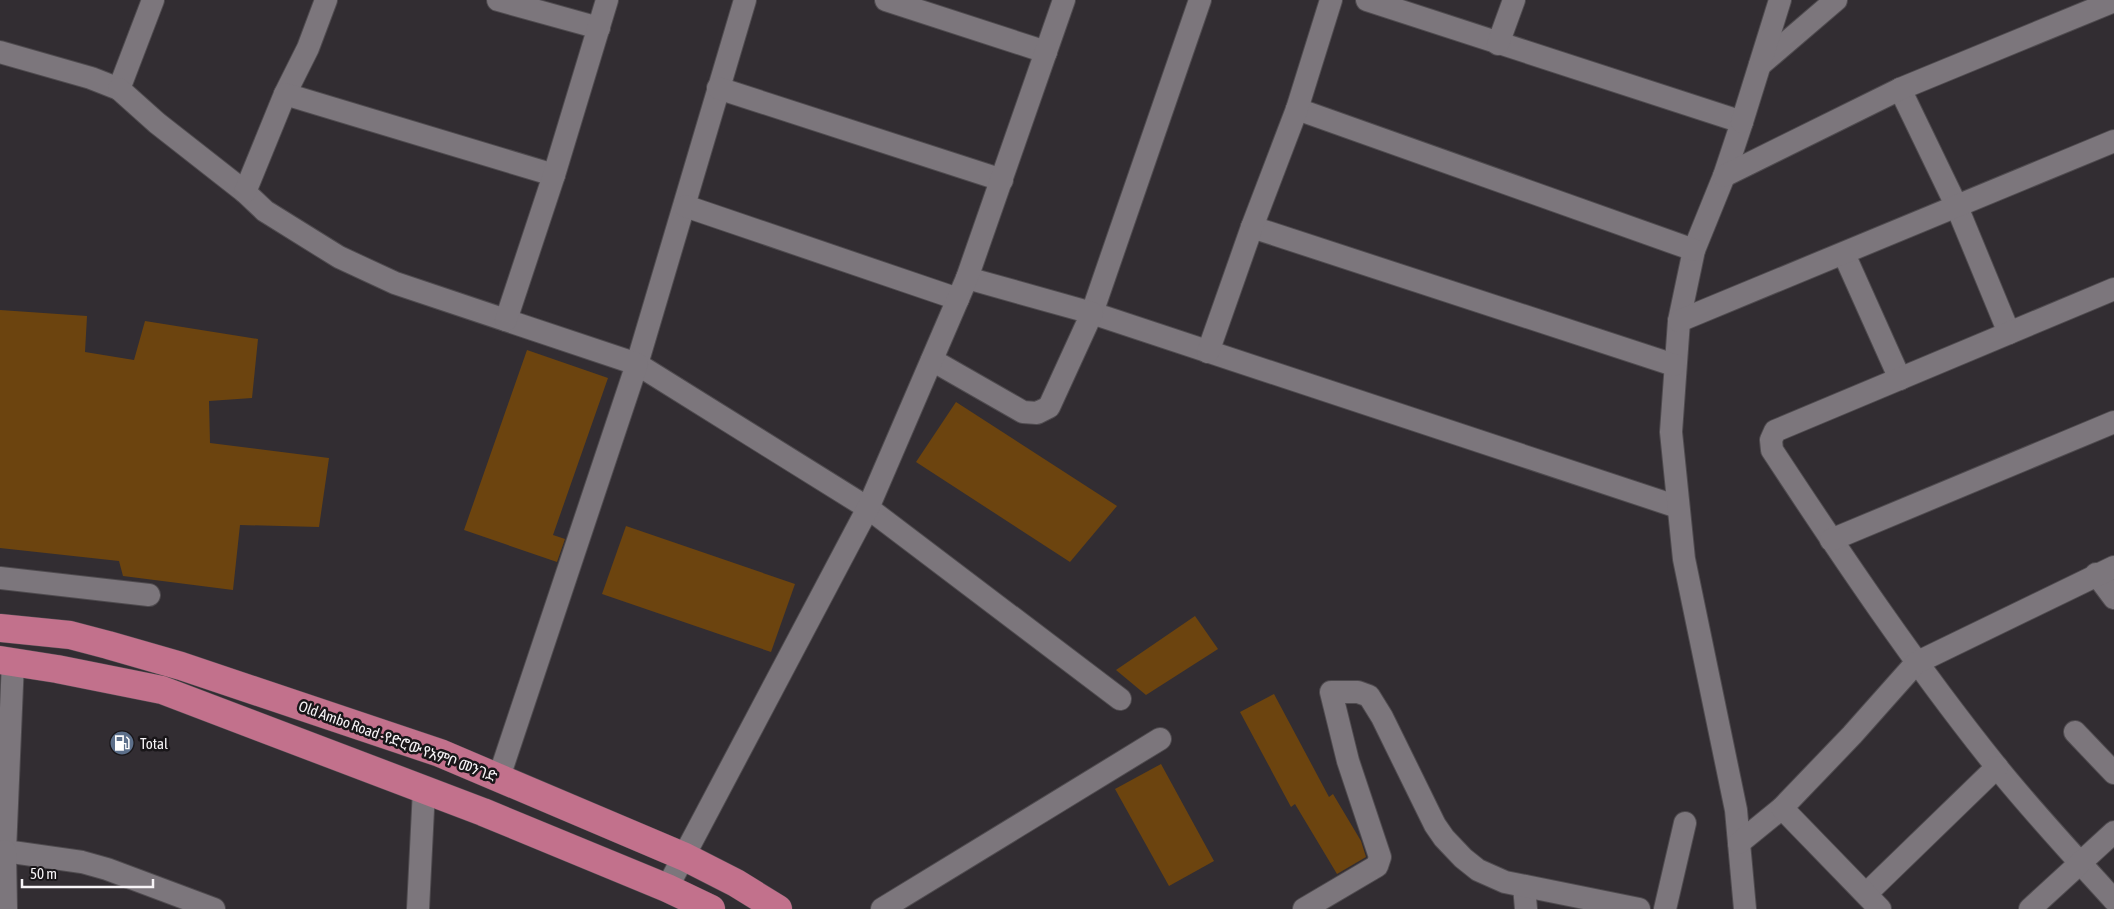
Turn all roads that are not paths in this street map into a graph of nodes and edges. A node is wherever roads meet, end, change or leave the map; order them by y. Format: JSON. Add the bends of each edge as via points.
{"nodes":[{"id":1,"x":153,"y":0,"type":"edge"},
{"id":2,"x":326,"y":0,"type":"edge"},
{"id":3,"x":607,"y":0,"type":"edge"},
{"id":4,"x":745,"y":0,"type":"edge"},
{"id":5,"x":886,"y":0,"type":"edge"},
{"id":6,"x":1064,"y":0,"type":"edge"},
{"id":7,"x":1200,"y":0,"type":"edge"},
{"id":8,"x":1331,"y":0,"type":"edge"},
{"id":9,"x":1367,"y":0,"type":"edge"},
{"id":10,"x":1514,"y":0,"type":"edge"},
{"id":11,"x":1779,"y":0,"type":"edge"},
{"id":12,"x":1836,"y":0,"type":"edge"},
{"id":13,"x":508,"y":1,"type":"edge"},
{"id":14,"x":2114,"y":1,"type":"edge"},
{"id":15,"x":599,"y":28,"type":"junction"},
{"id":16,"x":1498,"y":44,"type":"junction"},
{"id":17,"x":0,"y":52,"type":"edge"},
{"id":18,"x":1046,"y":52,"type":"junction"},
{"id":19,"x":1760,"y":65,"type":"junction"},
{"id":20,"x":718,"y":88,"type":"junction"},
{"id":21,"x":119,"y":89,"type":"junction"},
{"id":22,"x":1900,"y":90,"type":"junction"},
{"id":23,"x":285,"y":94,"type":"junction"},
{"id":24,"x":1297,"y":109,"type":"junction"},
{"id":25,"x":1742,"y":122,"type":"junction"},
{"id":26,"x":2112,"y":147,"type":"edge"},
{"id":27,"x":554,"y":175,"type":"junction"},
{"id":28,"x":1724,"y":176,"type":"junction"},
{"id":29,"x":1002,"y":180,"type":"junction"},
{"id":30,"x":245,"y":192,"type":"junction"},
{"id":31,"x":684,"y":206,"type":"junction"},
{"id":32,"x":1957,"y":207,"type":"junction"},
{"id":33,"x":1252,"y":227,"type":"junction"},
{"id":34,"x":1694,"y":250,"type":"junction"},
{"id":35,"x":1844,"y":254,"type":"junction"},
{"id":36,"x":967,"y":278,"type":"junction"},
{"id":37,"x":2114,"y":289,"type":"edge"},
{"id":38,"x":958,"y":299,"type":"junction"},
{"id":39,"x":1092,"y":313,"type":"junction"},
{"id":40,"x":506,"y":320,"type":"junction"},
{"id":41,"x":1679,"y":321,"type":"junction"},
{"id":42,"x":2009,"y":333,"type":"junction"},
{"id":43,"x":1208,"y":352,"type":"junction"},
{"id":44,"x":932,"y":360,"type":"junction"},
{"id":45,"x":637,"y":364,"type":"junction"},
{"id":46,"x":1674,"y":365,"type":"junction"},
{"id":47,"x":1900,"y":380,"type":"junction"},
{"id":48,"x":2114,"y":422,"type":"edge"},
{"id":49,"x":1678,"y":507,"type":"junction"},
{"id":50,"x":868,"y":508,"type":"junction"},
{"id":51,"x":1831,"y":540,"type":"junction"},
{"id":52,"x":2105,"y":571,"type":"edge"},
{"id":53,"x":0,"y":578,"type":"edge"},
{"id":54,"x":149,"y":595,"type":"dead end"},
{"id":55,"x":2114,"y":598,"type":"edge"},
{"id":56,"x":0,"y":628,"type":"edge"},
{"id":57,"x":6,"y":661,"type":"edge"},
{"id":58,"x":1916,"y":662,"type":"junction"},
{"id":59,"x":1120,"y":699,"type":"dead end"},
{"id":60,"x":2075,"y":732,"type":"dead end"},
{"id":61,"x":1160,"y":739,"type":"dead end"},
{"id":62,"x":1997,"y":767,"type":"junction"},
{"id":63,"x":2114,"y":773,"type":"edge"},
{"id":64,"x":498,"y":777,"type":"junction"},
{"id":65,"x":424,"y":789,"type":"junction"},
{"id":66,"x":1782,"y":808,"type":"junction"},
{"id":67,"x":1685,"y":823,"type":"dead end"},
{"id":68,"x":2114,"y":832,"type":"edge"},
{"id":69,"x":1739,"y":843,"type":"junction"},
{"id":70,"x":5,"y":850,"type":"junction"},
{"id":71,"x":685,"y":857,"type":"junction"},
{"id":72,"x":2080,"y":863,"type":"junction"},
{"id":73,"x":1524,"y":886,"type":"junction"},
{"id":74,"x":668,"y":888,"type":"junction"},
{"id":75,"x":2114,"y":900,"type":"edge"},
{"id":76,"x":1873,"y":902,"type":"edge"},
{"id":77,"x":6,"y":909,"type":"edge"},
{"id":78,"x":214,"y":909,"type":"edge"},
{"id":79,"x":418,"y":909,"type":"edge"},
{"id":80,"x":711,"y":909,"type":"edge"},
{"id":81,"x":778,"y":909,"type":"edge"},
{"id":82,"x":882,"y":909,"type":"edge"},
{"id":83,"x":1304,"y":909,"type":"edge"},
{"id":84,"x":1526,"y":909,"type":"edge"},
{"id":85,"x":1639,"y":909,"type":"edge"},
{"id":86,"x":1665,"y":909,"type":"edge"},
{"id":87,"x":1744,"y":909,"type":"edge"},
{"id":88,"x":2030,"y":909,"type":"edge"}],
"edges":[{"from":1,"to":21,"type":"street"},
{"from":2,"to":23,"type":"street","via":[[308,48]]},
{"from":3,"to":15,"type":"street"},
{"from":4,"to":20,"type":"street"},
{"from":5,"to":18,"type":"street"},
{"from":6,"to":18,"type":"street"},
{"from":7,"to":39,"type":"street"},
{"from":8,"to":24,"type":"street"},
{"from":9,"to":16,"type":"street"},
{"from":10,"to":16,"type":"street"},
{"from":11,"to":19,"type":"street"},
{"from":12,"to":19,"type":"street"},
{"from":13,"to":15,"type":"street"},
{"from":14,"to":22,"type":"street"},
{"from":15,"to":27,"type":"street"},
{"from":16,"to":25,"type":"street"},
{"from":17,"to":21,"type":"street"},
{"from":18,"to":29,"type":"street"},
{"from":19,"to":25,"type":"street"},
{"from":20,"to":29,"type":"street"},
{"from":20,"to":31,"type":"street"},
{"from":21,"to":30,"type":"street"},
{"from":22,"to":28,"type":"street"},
{"from":22,"to":32,"type":"street"},
{"from":23,"to":27,"type":"street"},
{"from":23,"to":30,"type":"street"},
{"from":24,"to":33,"type":"street"},
{"from":24,"to":34,"type":"street"},
{"from":25,"to":28,"type":"street"},
{"from":26,"to":32,"type":"street"},
{"from":27,"to":40,"type":"street"},
{"from":28,"to":34,"type":"street"},
{"from":29,"to":36,"type":"street"},
{"from":30,"to":40,"type":"street","via":[[265,211],[339,258],[395,283]]},
{"from":31,"to":38,"type":"street"},
{"from":31,"to":45,"type":"street"},
{"from":32,"to":35,"type":"street"},
{"from":32,"to":42,"type":"street"},
{"from":33,"to":43,"type":"street"},
{"from":33,"to":46,"type":"street"},
{"from":34,"to":41,"type":"street"},
{"from":35,"to":41,"type":"street"},
{"from":35,"to":47,"type":"street"},
{"from":36,"to":38,"type":"street"},
{"from":36,"to":39,"type":"street"},
{"from":37,"to":42,"type":"street"},
{"from":38,"to":44,"type":"street"},
{"from":39,"to":43,"type":"street"},
{"from":39,"to":44,"type":"street","via":[[1049,406],[1037,413],[1023,412]]},
{"from":40,"to":45,"type":"street"},
{"from":41,"to":46,"type":"street"},
{"from":42,"to":47,"type":"street"},
{"from":43,"to":49,"type":"street"},
{"from":44,"to":50,"type":"street"},
{"from":45,"to":50,"type":"street"},
{"from":45,"to":64,"type":"street"},
{"from":46,"to":49,"type":"street","via":[[1671,432]]},
{"from":47,"to":51,"type":"street","via":[[1775,431],[1771,440],[1772,450]]},
{"from":48,"to":51,"type":"street"},
{"from":49,"to":69,"type":"street","via":[[1684,559],[1736,810]]},
{"from":50,"to":59,"type":"street"},
{"from":50,"to":71,"type":"street"},
{"from":51,"to":58,"type":"street"},
{"from":52,"to":55,"type":"street"},
{"from":52,"to":58,"type":"street"},
{"from":53,"to":54,"type":"street"},
{"from":56,"to":64,"type":"main road","name":"Old Ambo Road -የድሮው የአምቦ መንገድ","via":[[70,635],[181,666],[440,754]]},
{"from":57,"to":65,"type":"main road","via":[[162,690]]},
{"from":57,"to":70,"type":"street"},
{"from":58,"to":62,"type":"street"},
{"from":58,"to":66,"type":"street"},
{"from":60,"to":63,"type":"street"},
{"from":61,"to":82,"type":"street"},
{"from":62,"to":72,"type":"street"},
{"from":62,"to":76,"type":"street"},
{"from":64,"to":71,"type":"main road","name":"Old Ambo Road -የድሮው የአምቦ መንገድ"},
{"from":65,"to":74,"type":"main road"},
{"from":65,"to":79,"type":"street"},
{"from":66,"to":69,"type":"street"},
{"from":66,"to":76,"type":"street"},
{"from":67,"to":86,"type":"street"},
{"from":68,"to":72,"type":"street"},
{"from":69,"to":87,"type":"street"},
{"from":70,"to":77,"type":"street"},
{"from":70,"to":78,"type":"street","via":[[107,869]]},
{"from":71,"to":74,"type":"street"},
{"from":71,"to":81,"type":"main road","name":"Old Ambo Road -የድሮው የአምቦ መንገድ"},
{"from":72,"to":75,"type":"street"},
{"from":72,"to":88,"type":"street"},
{"from":73,"to":83,"type":"street","via":[[1478,870],[1444,838],[1369,696],[1358,692],[1331,692],[1348,761],[1380,857],[1376,866]]},
{"from":73,"to":84,"type":"street"},
{"from":73,"to":85,"type":"street"},
{"from":74,"to":80,"type":"main road"}]}
